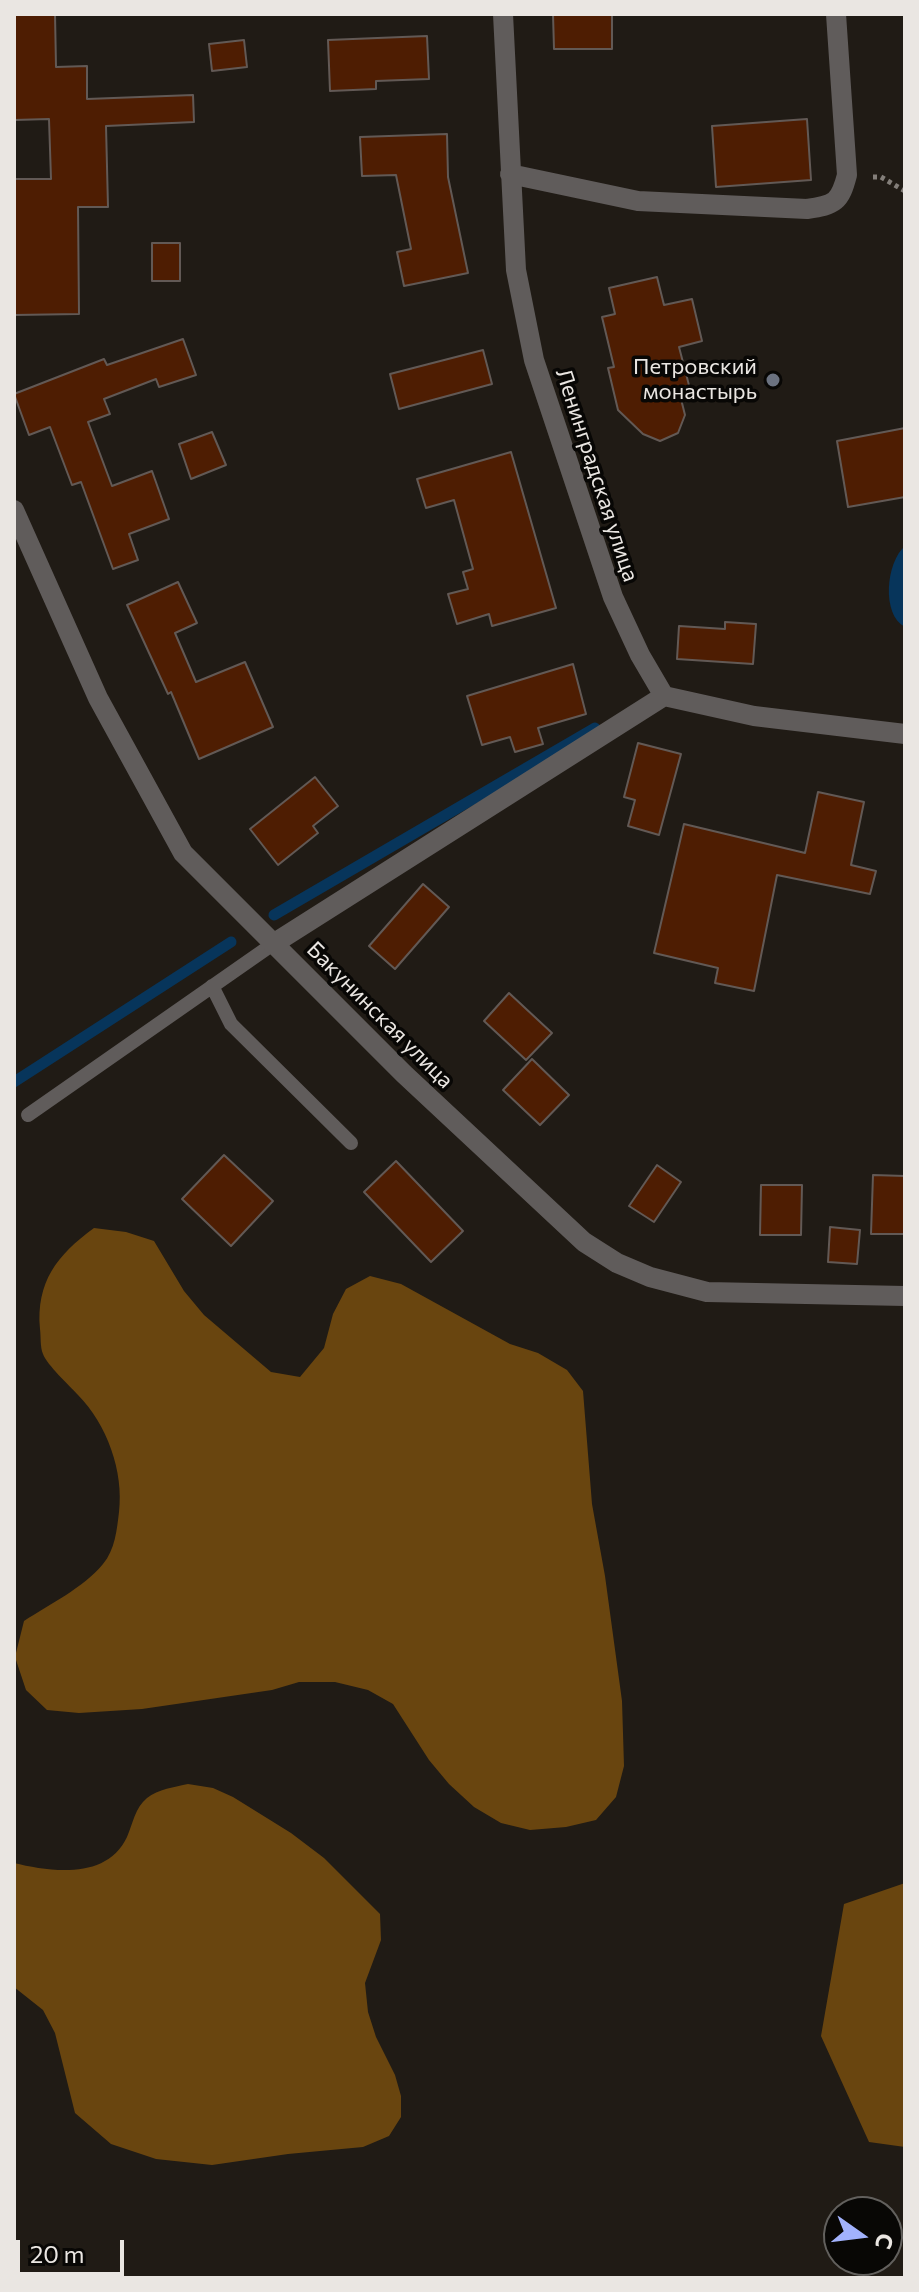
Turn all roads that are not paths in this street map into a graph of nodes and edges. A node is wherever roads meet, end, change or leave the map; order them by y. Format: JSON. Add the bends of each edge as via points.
{"nodes":[{"id":1,"x":503,"y":14,"type":"edge"},
{"id":2,"x":836,"y":14,"type":"edge"},
{"id":3,"x":510,"y":174,"type":"junction"},
{"id":4,"x":14,"y":510,"type":"edge"},
{"id":5,"x":664,"y":696,"type":"junction"},
{"id":6,"x":905,"y":734,"type":"edge"},
{"id":7,"x":273,"y":944,"type":"junction"},
{"id":8,"x":212,"y":986,"type":"junction"},
{"id":9,"x":28,"y":1115,"type":"dead end"},
{"id":10,"x":351,"y":1143,"type":"dead end"},
{"id":11,"x":905,"y":1296,"type":"edge"}],
"edges":[{"from":1,"to":3,"type":"street","name":"Ленинградская улица"},
{"from":2,"to":3,"type":"street","via":[[847,175],[837,201],[807,209],[638,201]]},
{"from":3,"to":5,"type":"street","name":"Ленинградская улица","via":[[516,270],[534,360],[613,597]]},
{"from":4,"to":7,"type":"street","name":"Бакунинская улица","via":[[98,698],[183,853]]},
{"from":5,"to":6,"type":"street","via":[[754,716]]},
{"from":5,"to":7,"type":"street"},
{"from":7,"to":8,"type":"lane"},
{"from":7,"to":11,"type":"street","name":"Бакунинская улица","via":[[584,1242],[617,1263],[707,1292]]},
{"from":8,"to":9,"type":"lane"},
{"from":8,"to":10,"type":"lane","via":[[231,1024]]}]}
